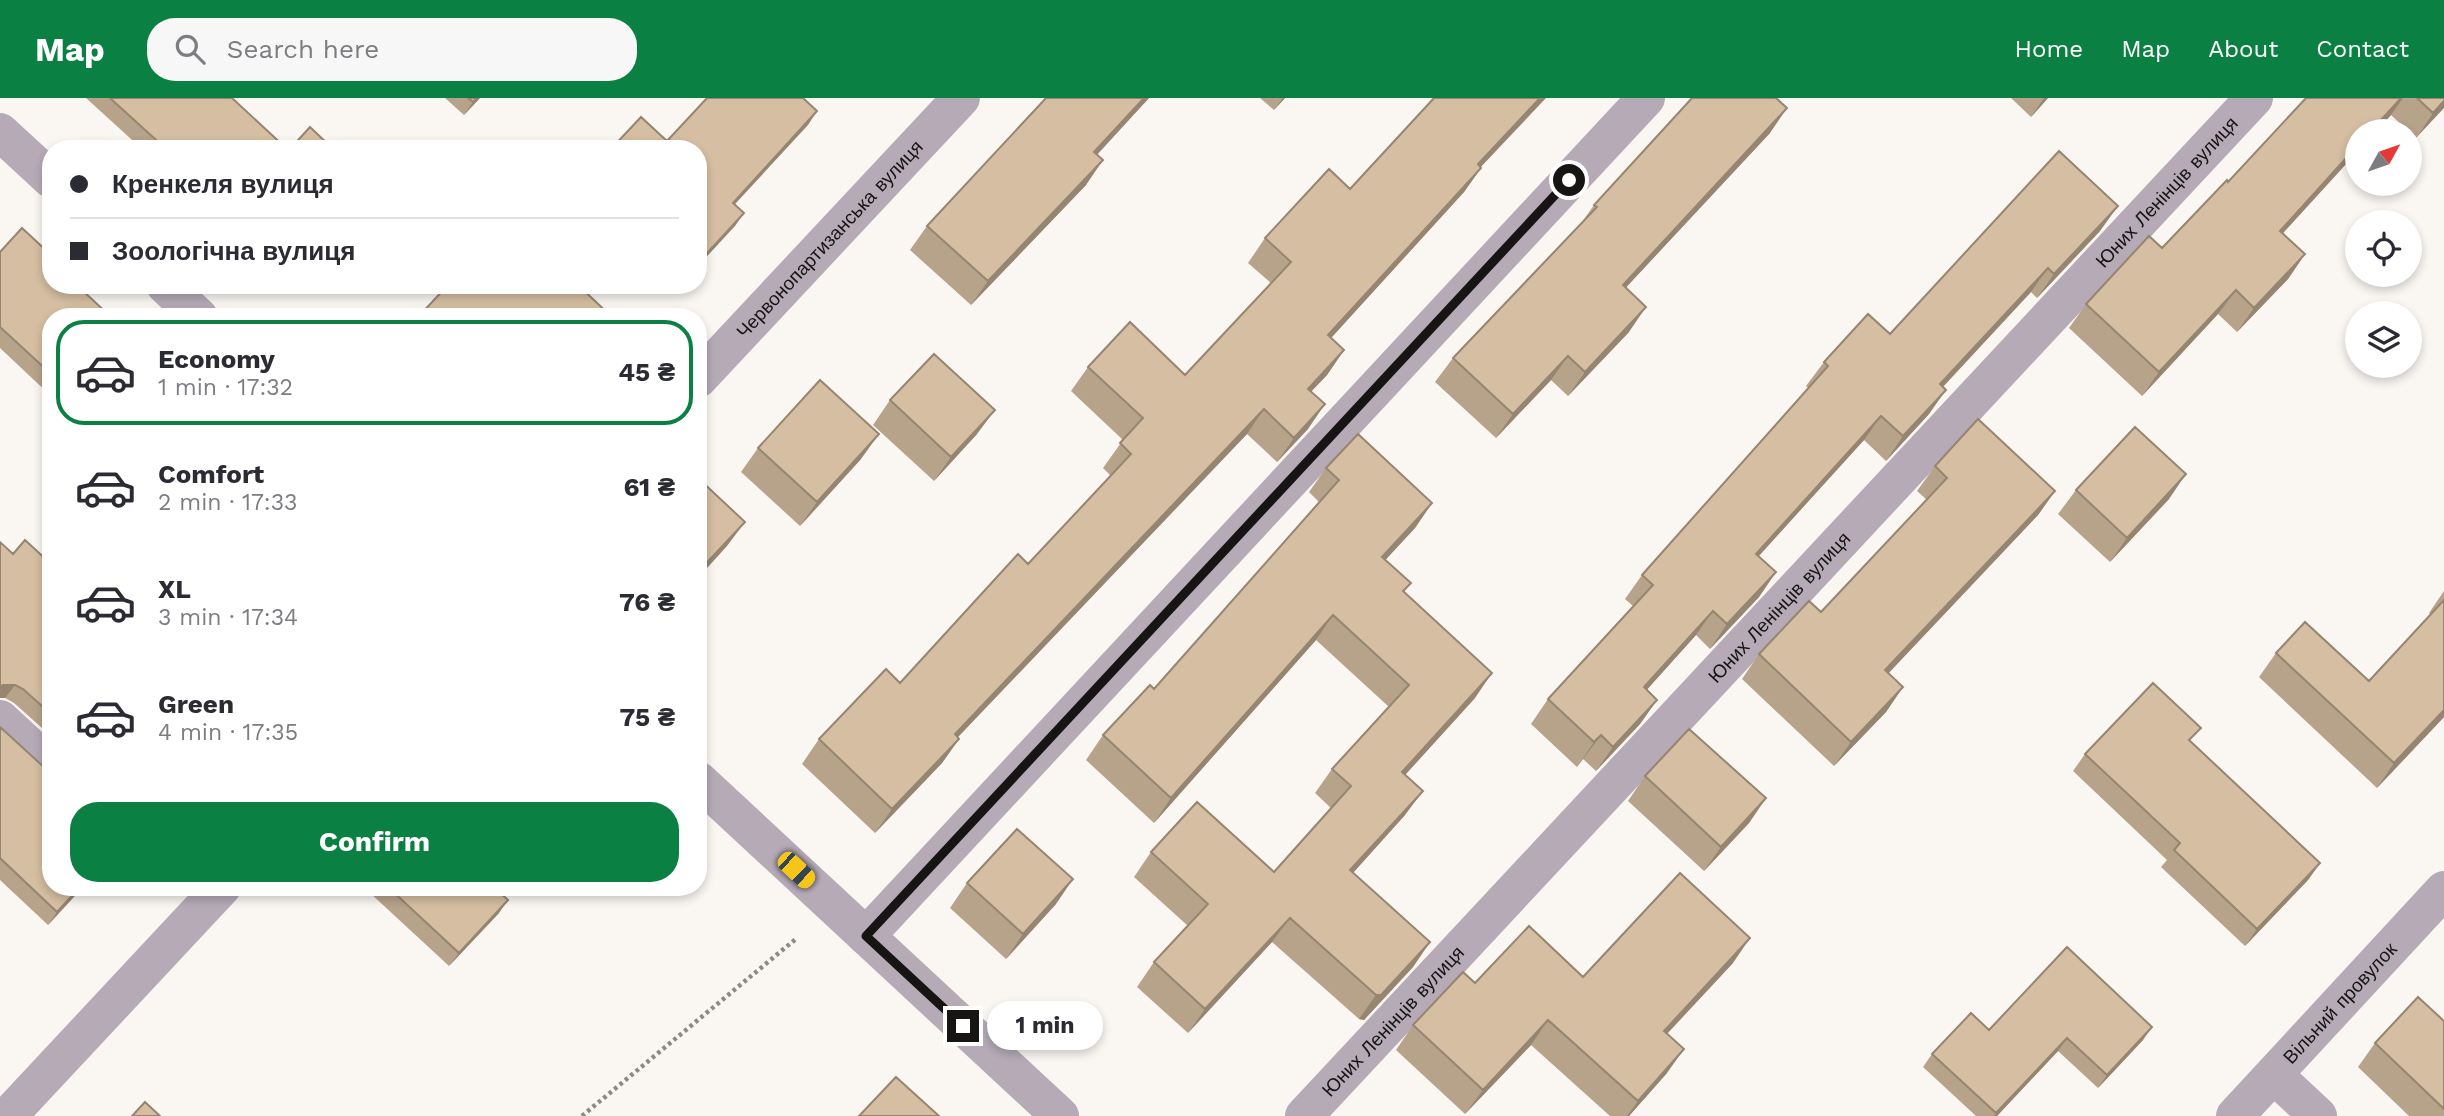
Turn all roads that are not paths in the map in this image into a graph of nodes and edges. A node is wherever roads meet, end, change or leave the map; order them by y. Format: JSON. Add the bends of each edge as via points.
{"nodes":[{"id":1,"x":1646,"y":98,"type":"edge"},
{"id":2,"x":2254,"y":98,"type":"edge"},
{"id":3,"x":946,"y":103,"type":"edge"},
{"id":4,"x":0,"y":132,"type":"edge"},
{"id":5,"x":42,"y":171,"type":"edge"},
{"id":6,"x":175,"y":294,"type":"edge"},
{"id":7,"x":189,"y":308,"type":"edge"},
{"id":8,"x":707,"y":369,"type":"edge"},
{"id":9,"x":0,"y":719,"type":"edge"},
{"id":10,"x":42,"y":758,"type":"edge"},
{"id":11,"x":707,"y":788,"type":"edge"},
{"id":12,"x":2444,"y":890,"type":"edge"},
{"id":13,"x":199,"y":896,"type":"edge"},
{"id":14,"x":866,"y":936,"type":"junction"},
{"id":15,"x":2274,"y":1075,"type":"junction"},
{"id":16,"x":8,"y":1116,"type":"edge"},
{"id":17,"x":1060,"y":1116,"type":"edge"},
{"id":18,"x":1304,"y":1116,"type":"edge"},
{"id":19,"x":2235,"y":1116,"type":"edge"},
{"id":20,"x":2318,"y":1116,"type":"edge"}],
"edges":[{"from":1,"to":14,"type":"street"},
{"from":2,"to":18,"type":"street","name":"Юних Ленінців вулиця"},
{"from":3,"to":8,"type":"street","name":"Червонопартизанська вулиця"},
{"from":4,"to":5,"type":"street"},
{"from":6,"to":7,"type":"street"},
{"from":9,"to":10,"type":"street"},
{"from":11,"to":14,"type":"street"},
{"from":12,"to":15,"type":"street","name":"Вільний провулок"},
{"from":13,"to":16,"type":"street"},
{"from":14,"to":17,"type":"street"},
{"from":15,"to":19,"type":"street","name":"Вільний провулок"},
{"from":15,"to":20,"type":"street"}]}
